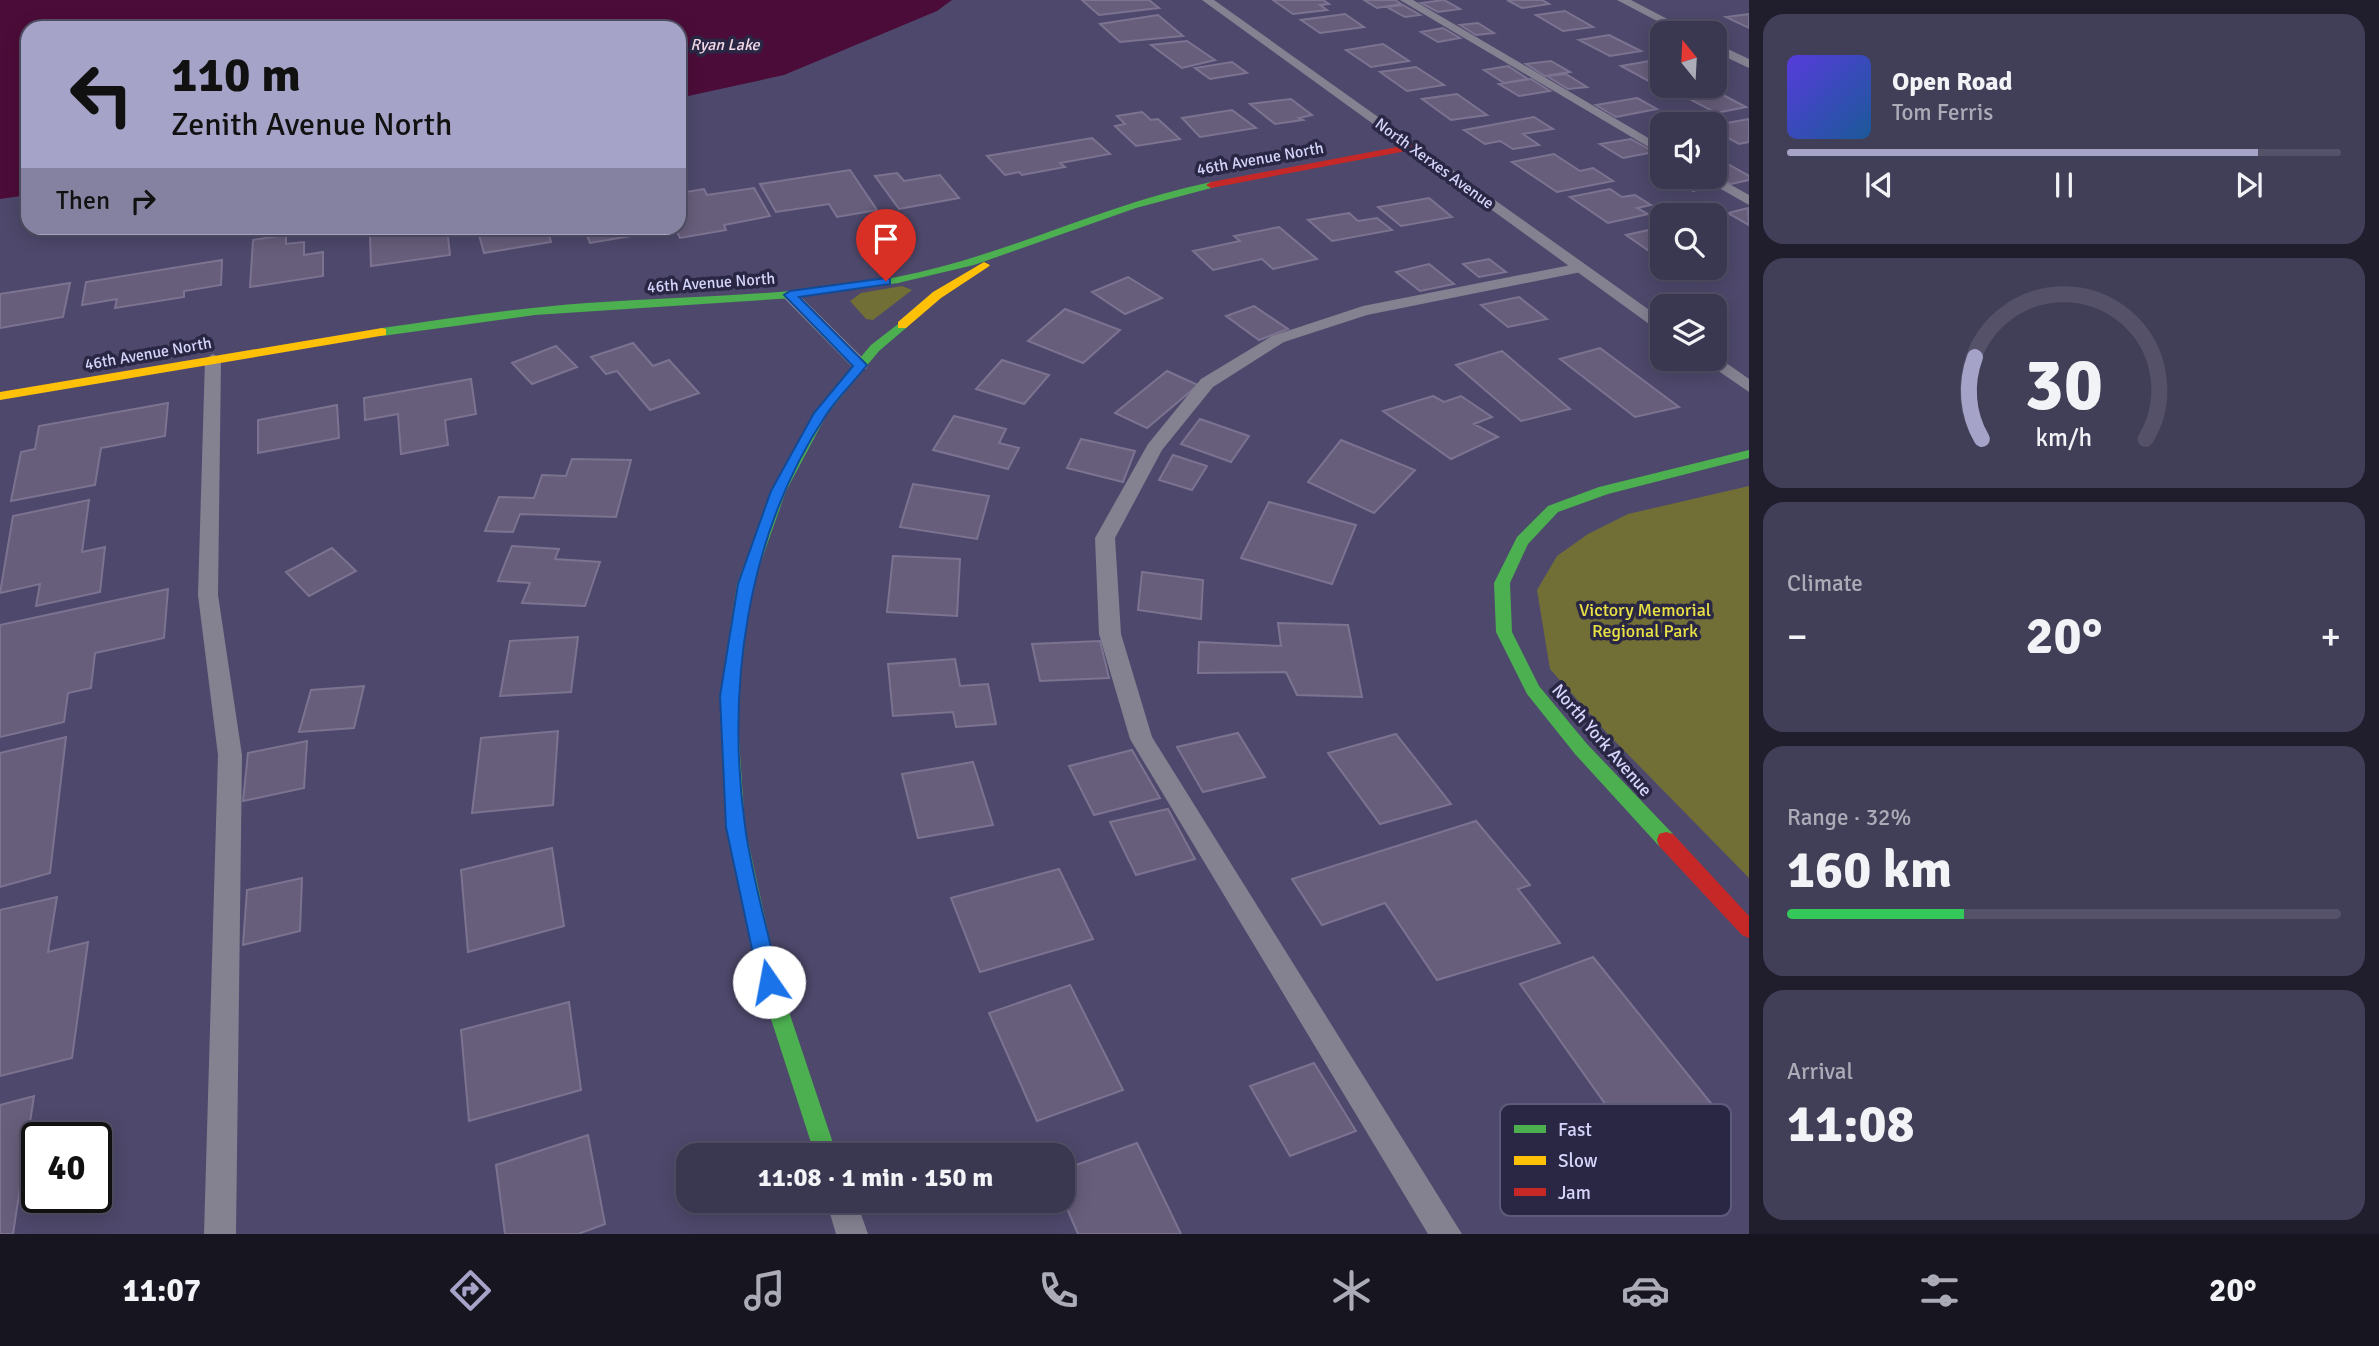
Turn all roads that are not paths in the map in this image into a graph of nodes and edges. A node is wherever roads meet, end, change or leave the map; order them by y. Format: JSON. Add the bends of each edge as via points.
{"nodes":[{"id":1,"x":1207,"y":0,"type":"edge"},
{"id":2,"x":1405,"y":0,"type":"edge"},
{"id":3,"x":1622,"y":0,"type":"edge"},
{"id":4,"x":1664,"y":21,"type":"edge"},
{"id":5,"x":1727,"y":53,"type":"edge"},
{"id":6,"x":1749,"y":64,"type":"edge"},
{"id":7,"x":1650,"y":144,"type":"edge"},
{"id":8,"x":1413,"y":147,"type":"junction"},
{"id":9,"x":1727,"y":188,"type":"edge"},
{"id":10,"x":1749,"y":201,"type":"edge"},
{"id":11,"x":1003,"y":252,"type":"junction"},
{"id":12,"x":1581,"y":268,"type":"junction"},
{"id":13,"x":790,"y":295,"type":"junction"},
{"id":14,"x":1650,"y":317,"type":"edge"},
{"id":15,"x":213,"y":359,"type":"junction"},
{"id":16,"x":860,"y":365,"type":"junction"},
{"id":17,"x":1726,"y":371,"type":"edge"},
{"id":18,"x":1749,"y":387,"type":"edge"},
{"id":19,"x":0,"y":396,"type":"edge"},
{"id":20,"x":1749,"y":454,"type":"edge"},
{"id":21,"x":1749,"y":929,"type":"edge"},
{"id":22,"x":822,"y":1143,"type":"edge"},
{"id":23,"x":845,"y":1213,"type":"edge"},
{"id":24,"x":220,"y":1234,"type":"edge"},
{"id":25,"x":852,"y":1234,"type":"edge"},
{"id":26,"x":1446,"y":1234,"type":"edge"}],
"edges":[{"from":1,"to":8,"type":"street","name":"North Xerxes Avenue"},
{"from":2,"to":7,"type":"street"},
{"from":3,"to":4,"type":"street"},
{"from":5,"to":6,"type":"street"},
{"from":8,"to":11,"type":"street","name":"46th Avenue North","via":[[1178,191],[1115,209]]},
{"from":8,"to":12,"type":"street","name":"North Xerxes Avenue"},
{"from":9,"to":10,"type":"street"},
{"from":11,"to":13,"type":"street","name":"46th Avenue North","via":[[936,272]]},
{"from":11,"to":16,"type":"street","via":[[937,295]]},
{"from":12,"to":14,"type":"street","name":"North Xerxes Avenue"},
{"from":12,"to":26,"type":"street","via":[[1363,312],[1278,339],[1207,383],[1154,448],[1105,538],[1110,634],[1141,739]]},
{"from":13,"to":15,"type":"street","name":"46th Avenue North","via":[[468,318]]},
{"from":13,"to":16,"type":"street"},
{"from":15,"to":19,"type":"street","name":"46th Avenue North"},
{"from":15,"to":24,"type":"street","via":[[208,595],[230,755]]},
{"from":16,"to":22,"type":"street","via":[[821,413],[779,491],[745,584],[728,696],[736,827],[769,982]]},
{"from":17,"to":18,"type":"street"},
{"from":20,"to":21,"type":"street","name":"North York Avenue","via":[[1604,490],[1553,509],[1522,541],[1502,583],[1504,632],[1533,690],[1581,749]]},
{"from":23,"to":25,"type":"street"}]}
